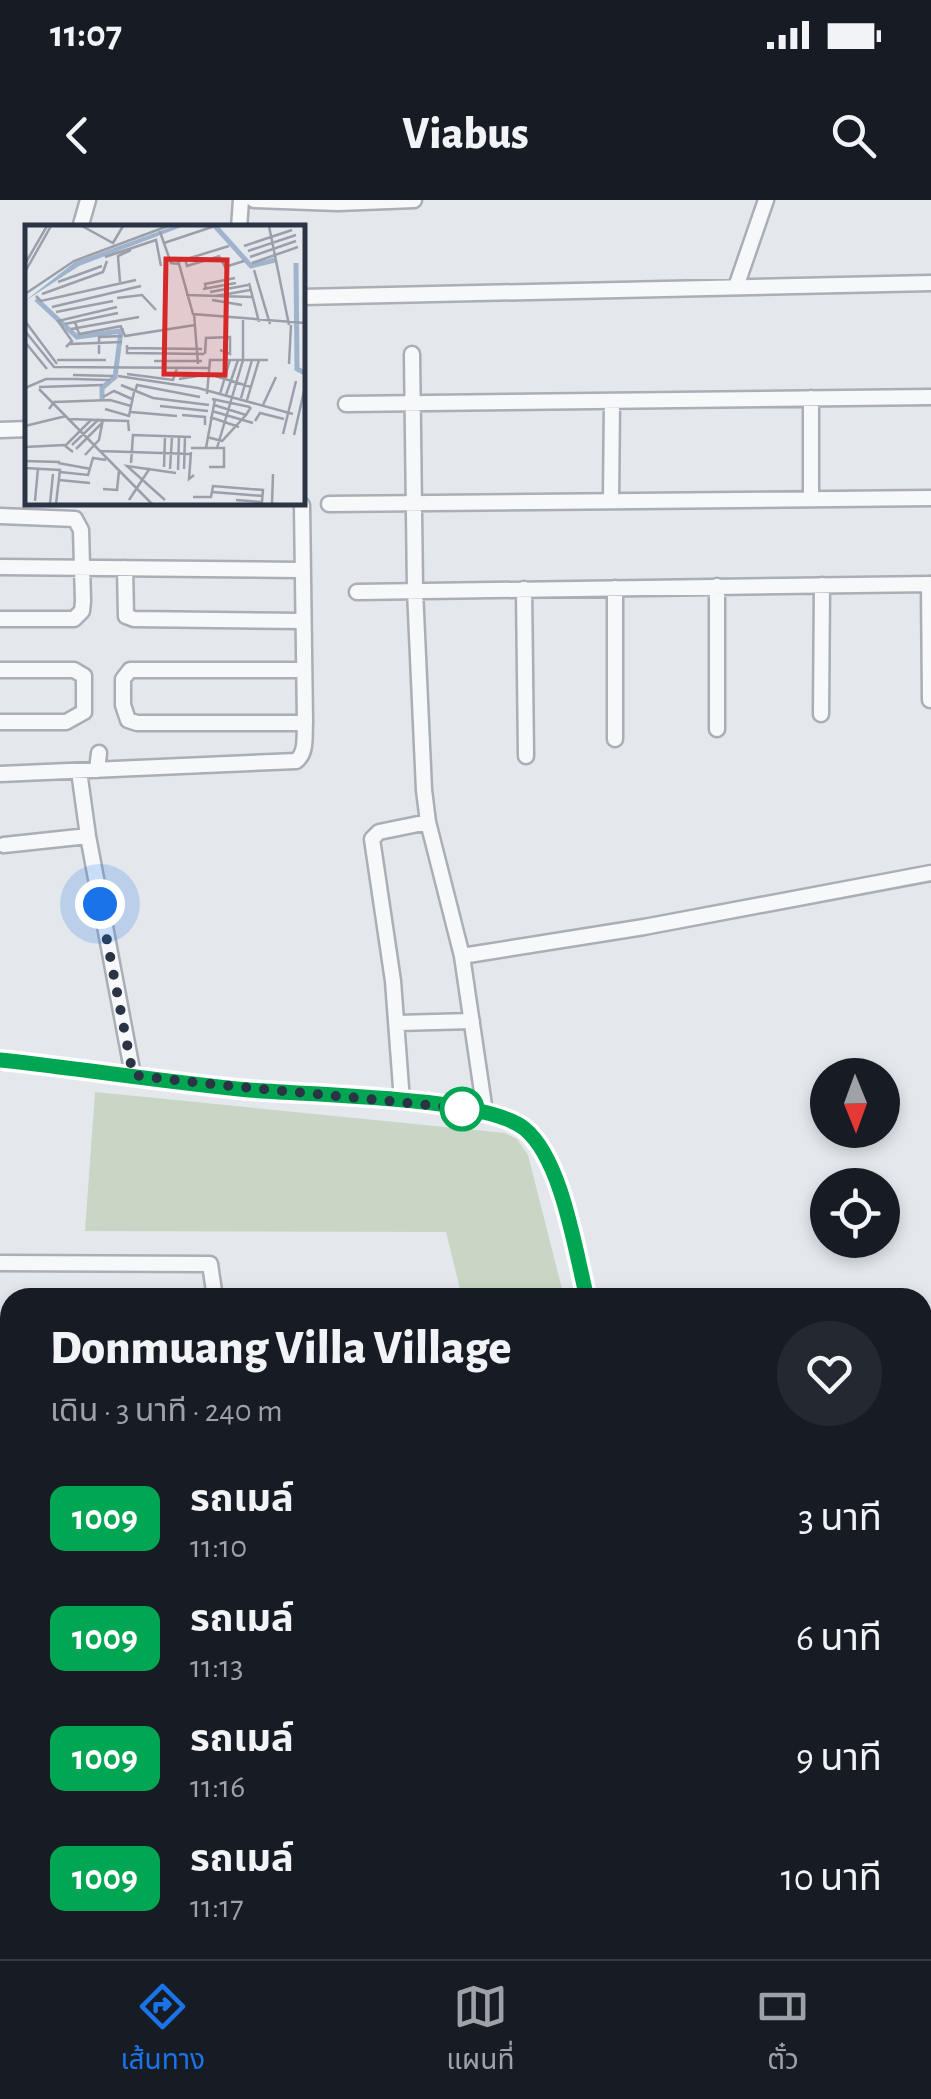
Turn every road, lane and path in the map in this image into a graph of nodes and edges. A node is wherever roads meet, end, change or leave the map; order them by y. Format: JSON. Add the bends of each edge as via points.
{"nodes":[{"id":1,"x":88,"y":200,"type":"edge"},
{"id":2,"x":241,"y":200,"type":"edge"},
{"id":3,"x":254,"y":200,"type":"edge"},
{"id":4,"x":414,"y":200,"type":"edge"},
{"id":5,"x":766,"y":200,"type":"edge"},
{"id":6,"x":338,"y":201,"type":"edge"},
{"id":7,"x":81,"y":225,"type":"edge"},
{"id":8,"x":239,"y":225,"type":"edge"},
{"id":9,"x":931,"y":284,"type":"edge"},
{"id":10,"x":736,"y":288,"type":"junction"},
{"id":11,"x":305,"y":296,"type":"edge"},
{"id":12,"x":412,"y":354,"type":"dead end"},
{"id":13,"x":931,"y":397,"type":"edge"},
{"id":14,"x":811,"y":398,"type":"junction"},
{"id":15,"x":612,"y":401,"type":"junction"},
{"id":16,"x":346,"y":404,"type":"dead end"},
{"id":17,"x":414,"y":404,"type":"junction"},
{"id":18,"x":25,"y":424,"type":"edge"},
{"id":19,"x":0,"y":430,"type":"edge"},
{"id":20,"x":931,"y":498,"type":"edge"},
{"id":21,"x":811,"y":499,"type":"junction"},
{"id":22,"x":611,"y":501,"type":"junction"},
{"id":23,"x":413,"y":503,"type":"junction"},
{"id":24,"x":329,"y":504,"type":"dead end"},
{"id":25,"x":302,"y":505,"type":"dead end"},
{"id":26,"x":0,"y":516,"type":"edge"},
{"id":27,"x":0,"y":566,"type":"edge"},
{"id":28,"x":82,"y":567,"type":"junction"},
{"id":29,"x":124,"y":568,"type":"junction"},
{"id":30,"x":302,"y":570,"type":"junction"},
{"id":31,"x":930,"y":584,"type":"edge"},
{"id":32,"x":822,"y":585,"type":"junction"},
{"id":33,"x":717,"y":586,"type":"junction"},
{"id":34,"x":616,"y":588,"type":"junction"},
{"id":35,"x":524,"y":589,"type":"junction"},
{"id":36,"x":415,"y":590,"type":"junction"},
{"id":37,"x":357,"y":592,"type":"dead end"},
{"id":38,"x":0,"y":618,"type":"edge"},
{"id":39,"x":303,"y":621,"type":"junction"},
{"id":40,"x":0,"y":670,"type":"edge"},
{"id":41,"x":304,"y":670,"type":"junction"},
{"id":42,"x":930,"y":700,"type":"edge"},
{"id":43,"x":820,"y":714,"type":"dead end"},
{"id":44,"x":0,"y":722,"type":"edge"},
{"id":45,"x":305,"y":723,"type":"junction"},
{"id":46,"x":716,"y":729,"type":"dead end"},
{"id":47,"x":615,"y":739,"type":"dead end"},
{"id":48,"x":98,"y":753,"type":"dead end"},
{"id":49,"x":526,"y":756,"type":"dead end"},
{"id":50,"x":98,"y":770,"type":"junction"},
{"id":51,"x":79,"y":771,"type":"junction"},
{"id":52,"x":0,"y":774,"type":"edge"},
{"id":53,"x":428,"y":822,"type":"junction"},
{"id":54,"x":88,"y":836,"type":"junction"},
{"id":55,"x":4,"y":845,"type":"dead end"},
{"id":56,"x":931,"y":873,"type":"edge"},
{"id":57,"x":462,"y":956,"type":"junction"},
{"id":58,"x":472,"y":1021,"type":"junction"},
{"id":59,"x":398,"y":1023,"type":"junction"},
{"id":60,"x":0,"y":1060,"type":"edge"},
{"id":61,"x":133,"y":1075,"type":"junction"},
{"id":62,"x":402,"y":1101,"type":"junction"},
{"id":63,"x":486,"y":1112,"type":"junction"},
{"id":64,"x":0,"y":1263,"type":"edge"},
{"id":65,"x":214,"y":1288,"type":"edge"},
{"id":66,"x":584,"y":1288,"type":"edge"}],
"edges":[{"from":1,"to":7,"type":"street"},
{"from":2,"to":8,"type":"street"},
{"from":3,"to":6,"type":"street"},
{"from":4,"to":6,"type":"street"},
{"from":5,"to":10,"type":"street"},
{"from":9,"to":10,"type":"street"},
{"from":10,"to":11,"type":"street"},
{"from":12,"to":17,"type":"street"},
{"from":13,"to":14,"type":"street"},
{"from":14,"to":15,"type":"street"},
{"from":14,"to":21,"type":"street"},
{"from":15,"to":17,"type":"street"},
{"from":15,"to":22,"type":"street"},
{"from":16,"to":17,"type":"street"},
{"from":17,"to":23,"type":"street"},
{"from":18,"to":19,"type":"street"},
{"from":20,"to":21,"type":"street"},
{"from":21,"to":22,"type":"street"},
{"from":22,"to":23,"type":"street"},
{"from":23,"to":24,"type":"street"},
{"from":23,"to":36,"type":"street"},
{"from":25,"to":30,"type":"street"},
{"from":26,"to":28,"type":"street","via":[[75,518]]},
{"from":27,"to":28,"type":"street"},
{"from":28,"to":29,"type":"street"},
{"from":28,"to":38,"type":"street","via":[[79,616]]},
{"from":29,"to":30,"type":"street"},
{"from":29,"to":39,"type":"street","via":[[124,608],[134,620]]},
{"from":30,"to":39,"type":"street"},
{"from":31,"to":32,"type":"street"},
{"from":31,"to":42,"type":"street"},
{"from":32,"to":33,"type":"street"},
{"from":32,"to":43,"type":"street"},
{"from":33,"to":34,"type":"street"},
{"from":33,"to":46,"type":"street"},
{"from":34,"to":35,"type":"street"},
{"from":34,"to":47,"type":"street"},
{"from":35,"to":36,"type":"street"},
{"from":35,"to":49,"type":"street"},
{"from":36,"to":37,"type":"street"},
{"from":36,"to":53,"type":"street"},
{"from":39,"to":41,"type":"street"},
{"from":40,"to":44,"type":"street","via":[[74,670],[87,684],[84,712],[74,720]]},
{"from":41,"to":45,"type":"street"},
{"from":41,"to":45,"type":"street","via":[[130,670],[123,692],[124,714],[136,724]]},
{"from":45,"to":50,"type":"street","via":[[304,752],[296,762]]},
{"from":48,"to":50,"type":"street"},
{"from":50,"to":51,"type":"street"},
{"from":51,"to":52,"type":"street"},
{"from":51,"to":54,"type":"street"},
{"from":53,"to":57,"type":"street"},
{"from":53,"to":59,"type":"street","via":[[372,839]]},
{"from":54,"to":55,"type":"street"},
{"from":54,"to":61,"type":"street"},
{"from":56,"to":57,"type":"street"},
{"from":57,"to":58,"type":"street"},
{"from":58,"to":59,"type":"street"},
{"from":58,"to":63,"type":"street"},
{"from":59,"to":62,"type":"street"},
{"from":60,"to":61,"type":"street"},
{"from":61,"to":62,"type":"street"},
{"from":62,"to":63,"type":"street"},
{"from":63,"to":66,"type":"street","via":[[508,1117],[544,1149]]},
{"from":64,"to":65,"type":"street","via":[[210,1264]]}]}
